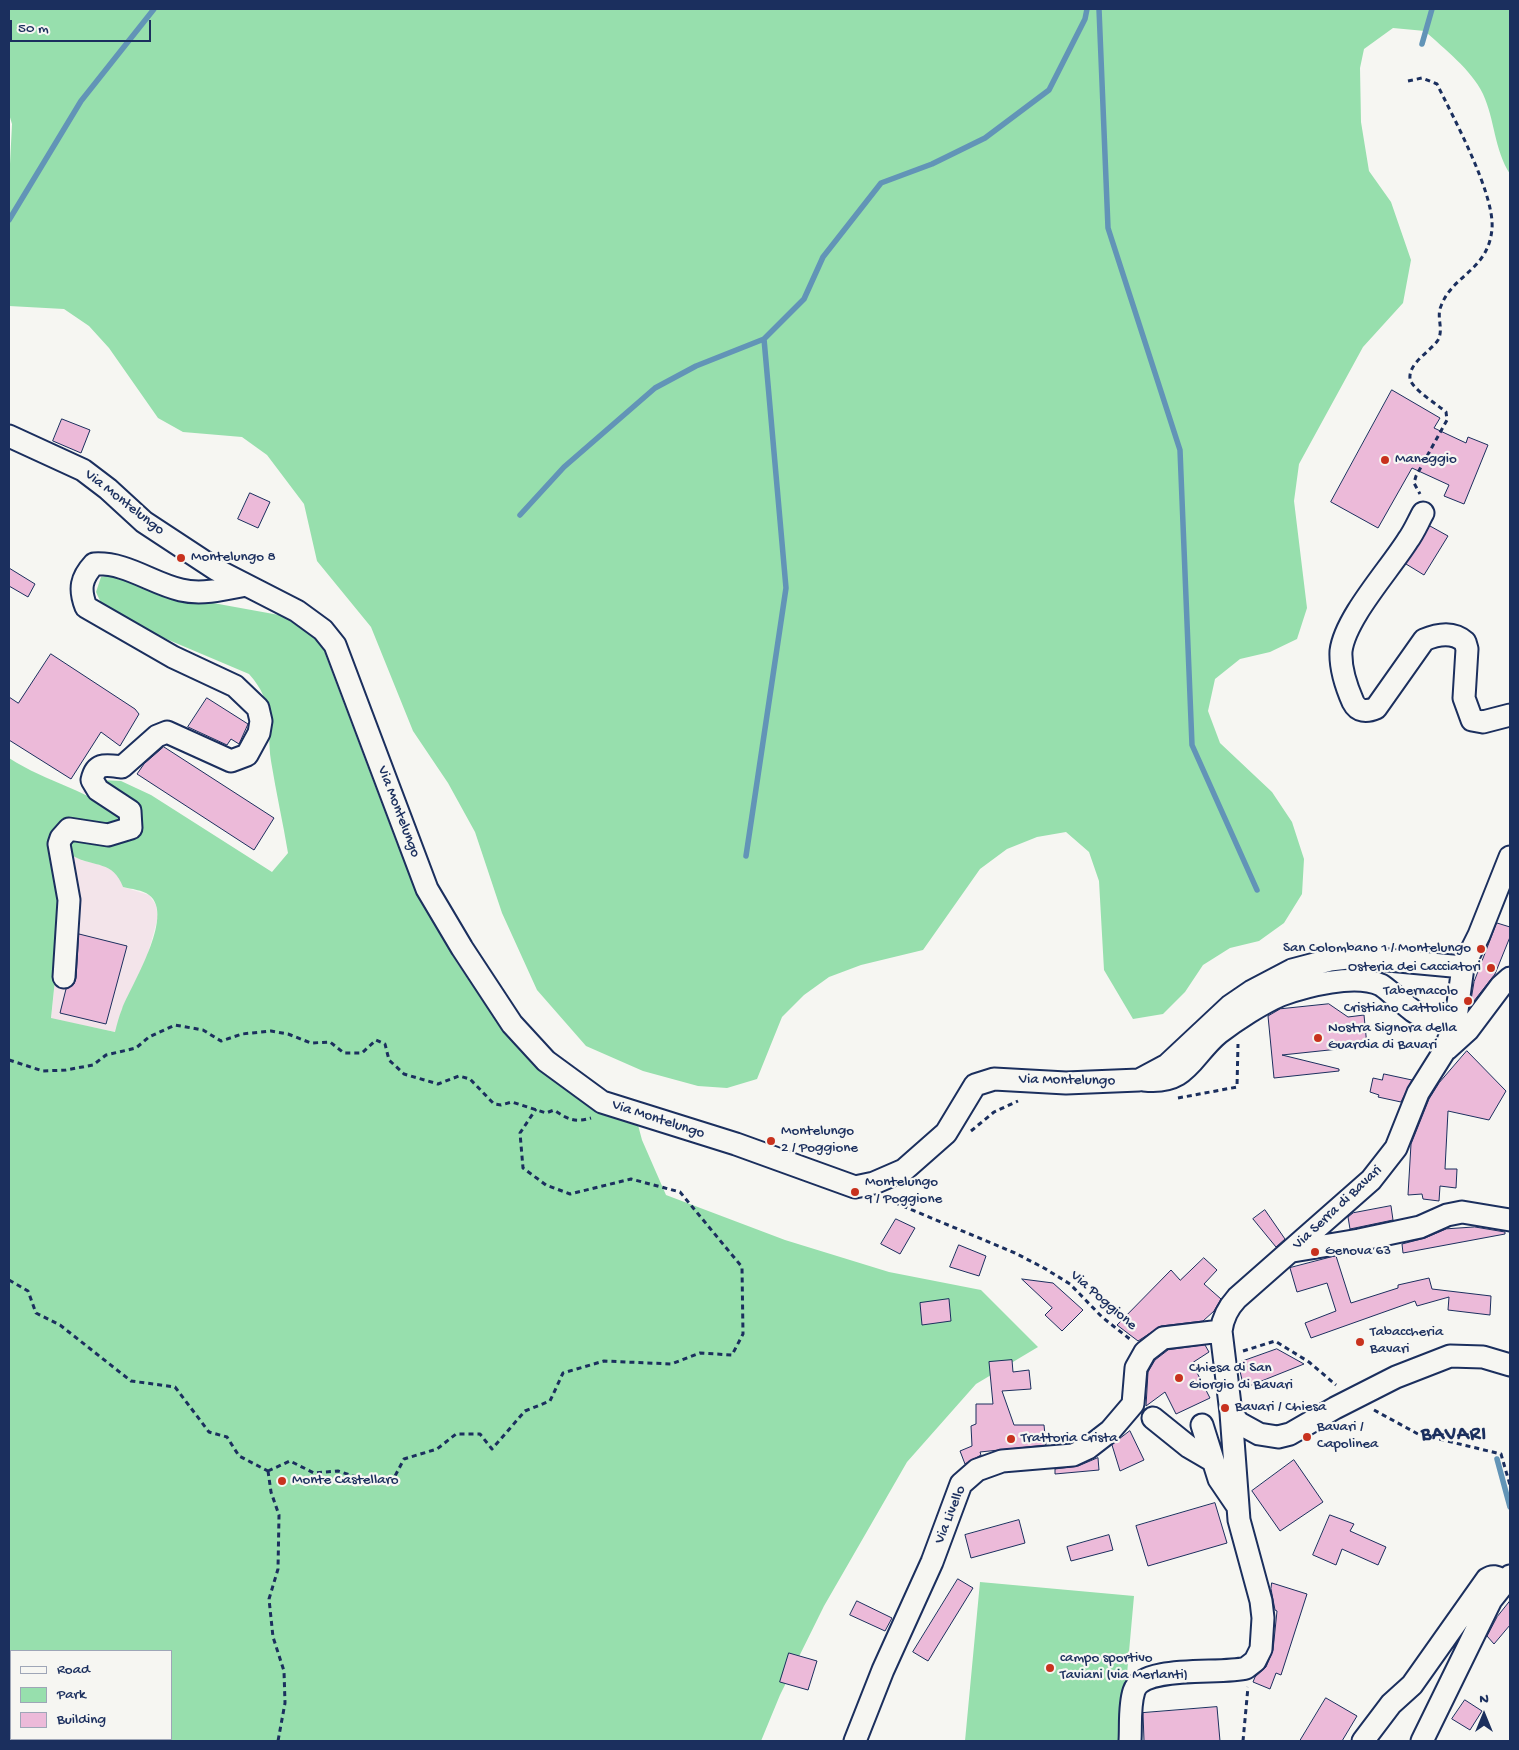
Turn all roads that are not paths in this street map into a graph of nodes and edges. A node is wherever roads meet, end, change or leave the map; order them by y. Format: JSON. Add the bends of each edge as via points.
{"nodes":[{"id":1,"x":9,"y":436,"type":"edge"},
{"id":2,"x":1423,"y":513,"type":"road end"},
{"id":3,"x":246,"y":585,"type":"junction"},
{"id":4,"x":1510,"y":715,"type":"edge"},
{"id":5,"x":1510,"y":854,"type":"edge"},
{"id":6,"x":1463,"y":968,"type":"junction"},
{"id":7,"x":64,"y":976,"type":"dead end"},
{"id":8,"x":1510,"y":978,"type":"edge"},
{"id":9,"x":1456,"y":1018,"type":"junction"},
{"id":10,"x":1445,"y":1050,"type":"junction"},
{"id":11,"x":1139,"y":1080,"type":"junction"},
{"id":12,"x":1510,"y":1220,"type":"edge"},
{"id":13,"x":1293,"y":1251,"type":"junction"},
{"id":14,"x":1221,"y":1331,"type":"junction"},
{"id":15,"x":1510,"y":1365,"type":"edge"},
{"id":16,"x":1231,"y":1413,"type":"junction"},
{"id":17,"x":1154,"y":1418,"type":"dead end"},
{"id":18,"x":1202,"y":1425,"type":"dead end"},
{"id":19,"x":1213,"y":1462,"type":"junction"},
{"id":20,"x":1238,"y":1506,"type":"junction"},
{"id":21,"x":1508,"y":1579,"type":"edge"},
{"id":22,"x":855,"y":1741,"type":"edge"},
{"id":23,"x":1130,"y":1741,"type":"edge"},
{"id":24,"x":1363,"y":1741,"type":"edge"},
{"id":25,"x":1422,"y":1741,"type":"edge"}],
"edges":[{"from":1,"to":3,"type":"street","name":"Via Montelungo","via":[[83,470],[144,522]]},
{"from":2,"to":4,"type":"street","via":[[1409,540],[1352,621],[1341,650],[1346,685],[1355,705],[1369,712],[1376,708],[1424,640],[1438,635],[1453,635],[1465,642],[1467,648],[1464,698],[1472,720],[1483,722]]},
{"from":3,"to":7,"type":"street","via":[[219,591],[182,590],[109,563],[94,564],[83,575],[81,593],[86,607],[173,657],[235,686],[258,708],[261,721],[259,733],[247,755],[231,761],[167,732],[157,736],[122,767],[102,764],[97,768],[92,780],[98,790],[130,812],[131,828],[108,835],[69,829],[61,838],[69,900]]},
{"from":3,"to":11,"type":"street","name":"Via Montelungo","via":[[296,611],[323,630],[335,645],[427,889],[512,1024],[546,1061],[602,1102],[736,1144],[855,1187],[904,1170],[946,1133],[975,1085],[994,1079],[1066,1083]]},
{"from":5,"to":6,"type":"street","name":"Via Serra di Bavari"},
{"from":6,"to":9,"type":"street","name":"Via Serra di Bavari"},
{"from":6,"to":11,"type":"street","name":"Via Montelungo","via":[[1356,957],[1292,970],[1230,1006],[1167,1065]]},
{"from":8,"to":10,"type":"street","via":[[1468,1030]]},
{"from":9,"to":10,"type":"street","name":"Via Serra di Bavari"},
{"from":9,"to":11,"type":"street","via":[[1433,1020],[1418,1016],[1381,985],[1337,981],[1282,995],[1262,1004],[1220,1033],[1172,1079],[1158,1082]]},
{"from":10,"to":13,"type":"street","name":"Via Serra di Bavari","via":[[1418,1093],[1396,1148],[1385,1164]]},
{"from":12,"to":13,"type":"street","via":[[1462,1212],[1420,1227]]},
{"from":13,"to":14,"type":"street","name":"Via Serra di Bavari","via":[[1228,1308]]},
{"from":14,"to":16,"type":"street","name":"Via Serra di Bavari"},
{"from":14,"to":22,"type":"street","name":"Via Livello","via":[[1163,1338],[1145,1352],[1136,1368],[1135,1396],[1126,1415],[1088,1448],[1073,1455],[1002,1462],[977,1470],[961,1484],[932,1562]]},
{"from":15,"to":16,"type":"street","via":[[1483,1357],[1450,1356],[1396,1377],[1290,1434],[1278,1437],[1259,1434],[1240,1423]]},
{"from":16,"to":20,"type":"street","name":"Via Serra di Bavari"},
{"from":17,"to":19,"type":"street","via":[[1188,1447]]},
{"from":18,"to":19,"type":"street"},
{"from":19,"to":20,"type":"street","via":[[1219,1479]]},
{"from":20,"to":23,"type":"street","name":"Via Serra di Bavari","via":[[1262,1601],[1261,1648],[1251,1665],[1240,1670],[1162,1674],[1142,1681],[1134,1690]]},
{"from":21,"to":24,"type":"street","via":[[1491,1576],[1487,1579],[1412,1685],[1391,1704]]},
{"from":21,"to":25,"type":"street","via":[[1491,1600]]}]}
